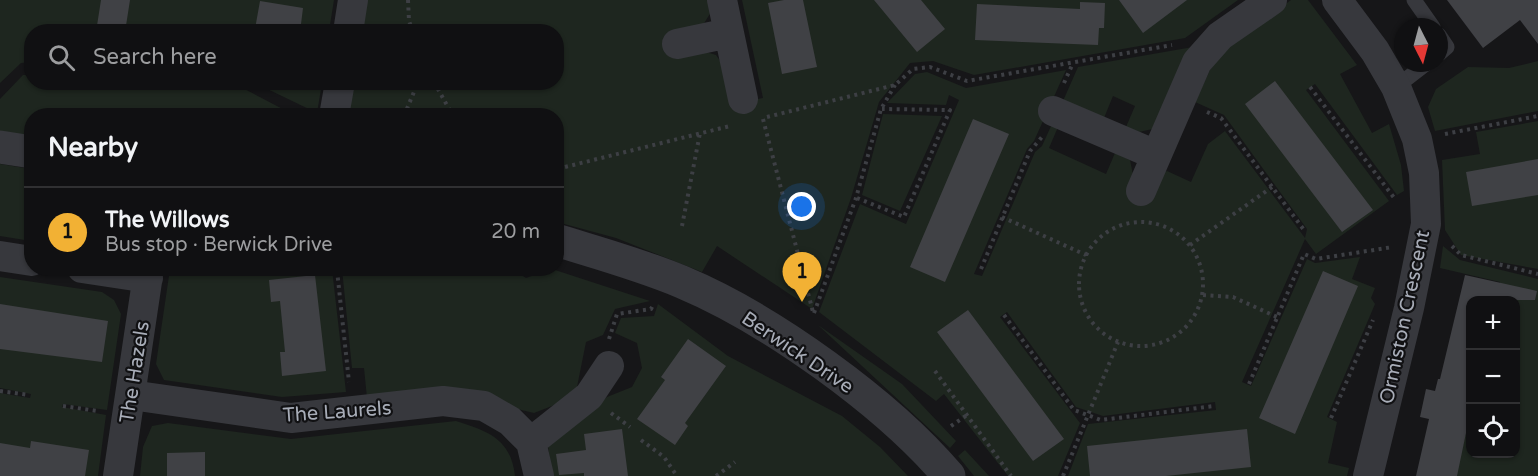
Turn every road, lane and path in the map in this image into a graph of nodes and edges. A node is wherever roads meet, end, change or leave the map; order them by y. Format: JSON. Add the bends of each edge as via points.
{"nodes":[{"id":1,"x":352,"y":0,"type":"edge"},
{"id":2,"x":408,"y":0,"type":"edge"},
{"id":3,"x":722,"y":0,"type":"edge"},
{"id":4,"x":1272,"y":0,"type":"edge"},
{"id":5,"x":1337,"y":0,"type":"edge"},
{"id":6,"x":1414,"y":0,"type":"edge"},
{"id":7,"x":1427,"y":18,"type":"edge"},
{"id":8,"x":349,"y":24,"type":"edge"},
{"id":9,"x":410,"y":24,"type":"edge"},
{"id":10,"x":729,"y":33,"type":"junction"},
{"id":11,"x":677,"y":44,"type":"dead end"},
{"id":12,"x":1175,"y":44,"type":"dead end"},
{"id":13,"x":1073,"y":63,"type":"junction"},
{"id":14,"x":1415,"y":72,"type":"edge"},
{"id":15,"x":895,"y":85,"type":"junction"},
{"id":16,"x":1310,"y":87,"type":"dead end"},
{"id":17,"x":1396,"y":87,"type":"junction"},
{"id":18,"x":339,"y":90,"type":"edge"},
{"id":19,"x":415,"y":90,"type":"edge"},
{"id":20,"x":438,"y":90,"type":"edge"},
{"id":21,"x":1180,"y":101,"type":"junction"},
{"id":22,"x":335,"y":108,"type":"edge"},
{"id":23,"x":407,"y":108,"type":"edge"},
{"id":24,"x":449,"y":108,"type":"edge"},
{"id":25,"x":881,"y":109,"type":"junction"},
{"id":26,"x":1053,"y":111,"type":"junction"},
{"id":27,"x":747,"y":116,"type":"junction"},
{"id":28,"x":1538,"y":117,"type":"edge"},
{"id":29,"x":700,"y":133,"type":"junction"},
{"id":30,"x":1417,"y":140,"type":"junction"},
{"id":31,"x":0,"y":147,"type":"edge"},
{"id":32,"x":24,"y":151,"type":"edge"},
{"id":33,"x":1156,"y":155,"type":"junction"},
{"id":34,"x":565,"y":167,"type":"dead end"},
{"id":35,"x":1272,"y":187,"type":"junction"},
{"id":36,"x":1141,"y":191,"type":"dead end"},
{"id":37,"x":856,"y":198,"type":"junction"},
{"id":38,"x":1396,"y":201,"type":"dead end"},
{"id":39,"x":1002,"y":218,"type":"junction"},
{"id":40,"x":1426,"y":224,"type":"junction"},
{"id":41,"x":682,"y":226,"type":"dead end"},
{"id":42,"x":1304,"y":230,"type":"dead end"},
{"id":43,"x":1395,"y":236,"type":"dead end"},
{"id":44,"x":564,"y":243,"type":"edge"},
{"id":45,"x":1190,"y":245,"type":"junction"},
{"id":46,"x":1393,"y":247,"type":"junction"},
{"id":47,"x":1086,"y":255,"type":"junction"},
{"id":48,"x":0,"y":256,"type":"edge"},
{"id":49,"x":1390,"y":257,"type":"dead end"},
{"id":50,"x":24,"y":260,"type":"edge"},
{"id":51,"x":981,"y":269,"type":"dead end"},
{"id":52,"x":1538,"y":274,"type":"edge"},
{"id":53,"x":149,"y":276,"type":"edge"},
{"id":54,"x":338,"y":276,"type":"edge"},
{"id":55,"x":1203,"y":295,"type":"junction"},
{"id":56,"x":657,"y":297,"type":"dead end"},
{"id":57,"x":1378,"y":310,"type":"dead end"},
{"id":58,"x":1004,"y":315,"type":"dead end"},
{"id":59,"x":1277,"y":317,"type":"junction"},
{"id":60,"x":1118,"y":342,"type":"junction"},
{"id":61,"x":609,"y":366,"type":"joint"},
{"id":62,"x":935,"y":371,"type":"dead end"},
{"id":63,"x":1249,"y":384,"type":"dead end"},
{"id":64,"x":0,"y":391,"type":"edge"},
{"id":65,"x":29,"y":395,"type":"dead end"},
{"id":66,"x":131,"y":395,"type":"junction"},
{"id":67,"x":1214,"y":406,"type":"dead end"},
{"id":68,"x":353,"y":412,"type":"junction"},
{"id":69,"x":967,"y":415,"type":"junction"},
{"id":70,"x":1088,"y":415,"type":"junction"},
{"id":71,"x":1331,"y":418,"type":"dead end"},
{"id":72,"x":951,"y":426,"type":"dead end"},
{"id":73,"x":641,"y":440,"type":"dead end"},
{"id":74,"x":531,"y":442,"type":"junction"},
{"id":75,"x":735,"y":462,"type":"dead end"},
{"id":76,"x":118,"y":476,"type":"edge"},
{"id":77,"x":539,"y":476,"type":"edge"},
{"id":78,"x":677,"y":476,"type":"edge"},
{"id":79,"x":716,"y":476,"type":"edge"},
{"id":80,"x":949,"y":476,"type":"edge"},
{"id":81,"x":1011,"y":476,"type":"edge"},
{"id":82,"x":1063,"y":476,"type":"edge"},
{"id":83,"x":1368,"y":476,"type":"edge"}],
"edges":[{"from":1,"to":8,"type":"street"},
{"from":2,"to":9,"type":"path"},
{"from":3,"to":10,"type":"street"},
{"from":4,"to":21,"type":"street","via":[[1220,36],[1197,62]]},
{"from":5,"to":17,"type":"street","name":"Ormiston Crescent","via":[[1376,51]]},
{"from":6,"to":7,"type":"lane"},
{"from":10,"to":11,"type":"street"},
{"from":10,"to":27,"type":"street"},
{"from":12,"to":13,"type":"path"},
{"from":13,"to":15,"type":"path","via":[[967,81],[930,67],[913,69]]},
{"from":13,"to":26,"type":"path"},
{"from":14,"to":17,"type":"lane"},
{"from":15,"to":25,"type":"path"},
{"from":15,"to":27,"type":"path"},
{"from":16,"to":38,"type":"path"},
{"from":17,"to":30,"type":"street","name":"Ormiston Crescent"},
{"from":18,"to":22,"type":"street"},
{"from":19,"to":23,"type":"path"},
{"from":20,"to":24,"type":"path"},
{"from":21,"to":33,"type":"street"},
{"from":21,"to":35,"type":"path","via":[[1221,118]]},
{"from":25,"to":37,"type":"path"},
{"from":25,"to":37,"type":"path","via":[[950,110],[904,217]]},
{"from":26,"to":33,"type":"street"},
{"from":26,"to":39,"type":"path","via":[[1040,142],[1030,151]]},
{"from":27,"to":29,"type":"path"},
{"from":27,"to":37,"type":"path","via":[[814,313]]},
{"from":28,"to":30,"type":"path"},
{"from":29,"to":34,"type":"path"},
{"from":29,"to":41,"type":"path"},
{"from":30,"to":40,"type":"street","name":"Ormiston Crescent","via":[[1424,173]]},
{"from":31,"to":32,"type":"street"},
{"from":33,"to":36,"type":"street"},
{"from":35,"to":42,"type":"path"},
{"from":35,"to":45,"type":"path"},
{"from":39,"to":47,"type":"path"},
{"from":39,"to":51,"type":"path"},
{"from":40,"to":52,"type":"path","via":[[1461,255]]},
{"from":40,"to":83,"type":"street","name":"Ormiston Crescent"},
{"from":43,"to":46,"type":"path"},
{"from":44,"to":80,"type":"street","name":"Berwick Drive","via":[[682,282],[772,329],[876,404]]},
{"from":45,"to":47,"type":"path","via":[[1177,233],[1144,222],[1110,230]]},
{"from":45,"to":55,"type":"path","via":[[1199,260]]},
{"from":46,"to":49,"type":"path"},
{"from":46,"to":59,"type":"path","via":[[1316,259],[1304,254]]},
{"from":47,"to":60,"type":"path","via":[[1079,284],[1086,312],[1105,334]]},
{"from":48,"to":50,"type":"street"},
{"from":53,"to":66,"type":"street","name":"The Hazels"},
{"from":54,"to":68,"type":"path"},
{"from":55,"to":59,"type":"path","via":[[1233,297]]},
{"from":55,"to":60,"type":"path","via":[[1189,324],[1164,342],[1133,346]]},
{"from":56,"to":61,"type":"path","via":[[651,309],[618,314],[609,336]]},
{"from":57,"to":71,"type":"path"},
{"from":58,"to":70,"type":"path","via":[[1074,411]]},
{"from":59,"to":63,"type":"path"},
{"from":60,"to":70,"type":"path"},
{"from":61,"to":74,"type":"street","via":[[589,396]]},
{"from":62,"to":69,"type":"path"},
{"from":64,"to":65,"type":"path"},
{"from":66,"to":68,"type":"street","name":"The Laurels","via":[[291,418]]},
{"from":66,"to":76,"type":"street","name":"The Hazels"},
{"from":67,"to":70,"type":"path","via":[[1101,420]]},
{"from":68,"to":74,"type":"street","name":"The Laurels","via":[[443,401],[484,406],[510,421]]},
{"from":69,"to":72,"type":"path"},
{"from":69,"to":81,"type":"path"},
{"from":70,"to":82,"type":"path"},
{"from":73,"to":78,"type":"path","via":[[664,457]]},
{"from":74,"to":77,"type":"street"},
{"from":75,"to":79,"type":"path"}]}
